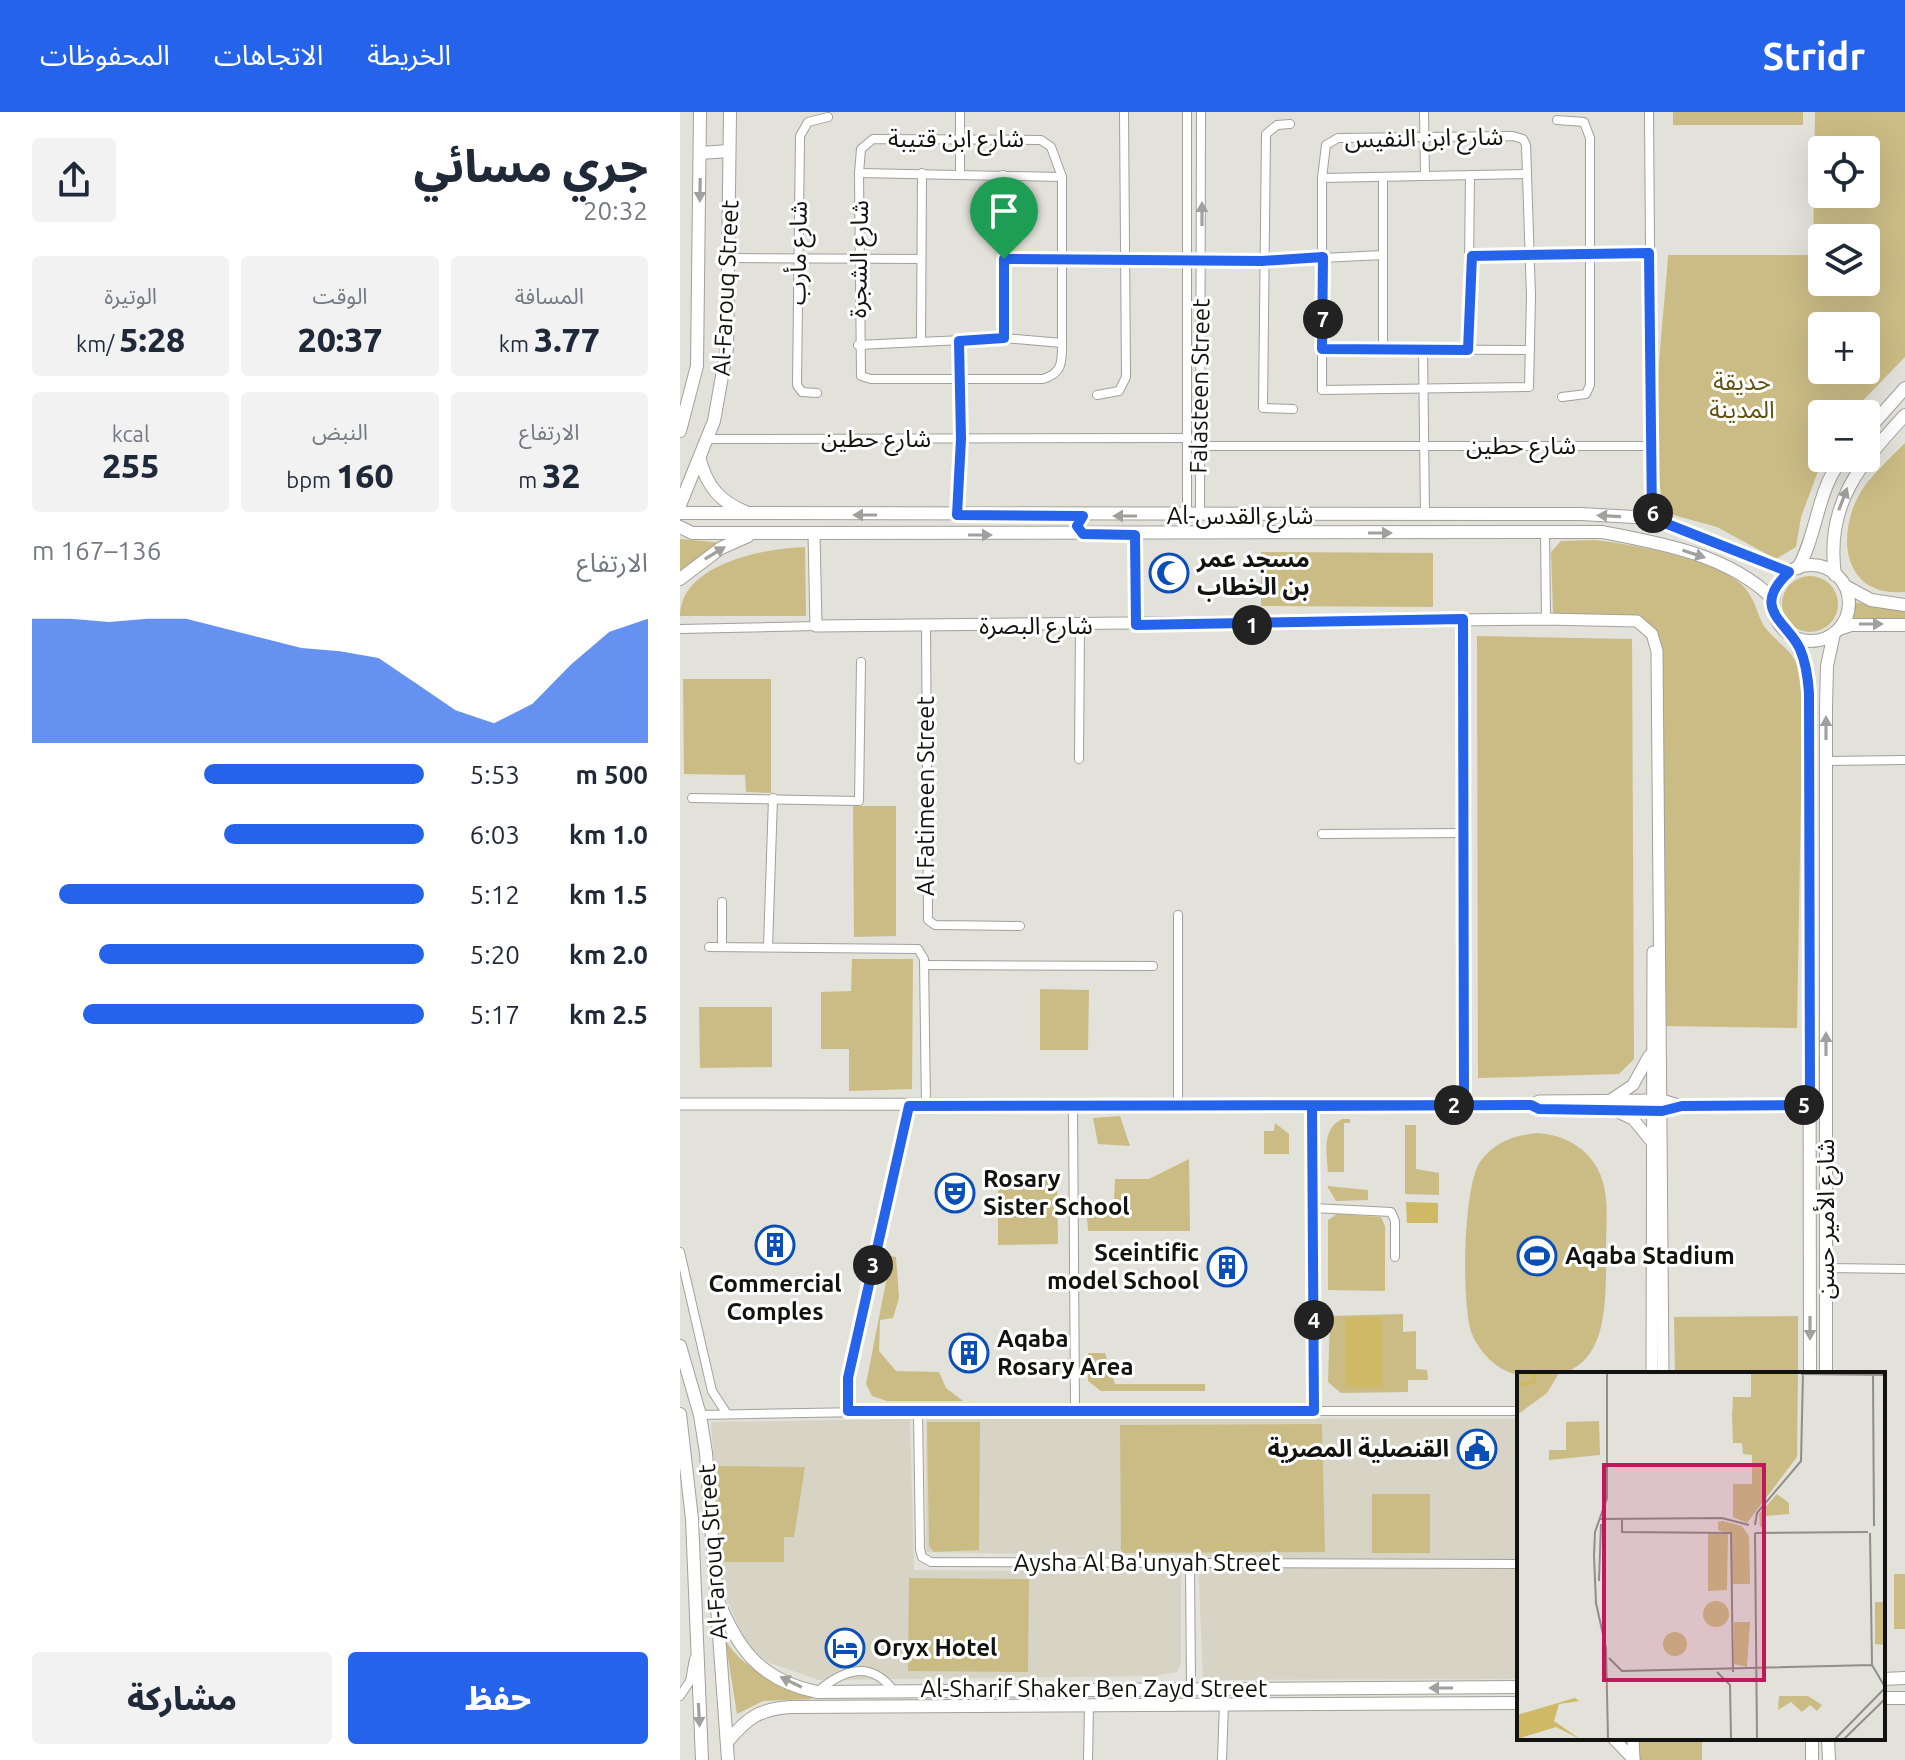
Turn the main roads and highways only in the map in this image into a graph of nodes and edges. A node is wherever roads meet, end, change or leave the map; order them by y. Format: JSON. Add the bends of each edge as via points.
{"nodes":[{"id":1,"x":700,"y":112,"type":"edge"},
{"id":2,"x":730,"y":112,"type":"edge"},
{"id":3,"x":729,"y":151,"type":"junction"},
{"id":4,"x":700,"y":153,"type":"junction"},
{"id":5,"x":1905,"y":388,"type":"edge"},
{"id":6,"x":1905,"y":415,"type":"edge"},
{"id":7,"x":1880,"y":416,"type":"edge"},
{"id":8,"x":680,"y":431,"type":"edge"},
{"id":9,"x":700,"y":460,"type":"junction"},
{"id":10,"x":1832,"y":472,"type":"edge"},
{"id":11,"x":680,"y":505,"type":"edge"},
{"id":12,"x":680,"y":513,"type":"edge"},
{"id":13,"x":753,"y":515,"type":"junction"},
{"id":14,"x":1313,"y":515,"type":"junction"},
{"id":15,"x":1060,"y":516,"type":"junction"},
{"id":16,"x":1083,"y":516,"type":"junction"},
{"id":17,"x":1339,"y":516,"type":"junction"},
{"id":18,"x":680,"y":527,"type":"edge"},
{"id":19,"x":814,"y":533,"type":"junction"},
{"id":20,"x":1316,"y":533,"type":"junction"},
{"id":21,"x":1336,"y":533,"type":"junction"},
{"id":22,"x":754,"y":534,"type":"junction"},
{"id":23,"x":1057,"y":534,"type":"junction"},
{"id":24,"x":1083,"y":534,"type":"junction"},
{"id":25,"x":1793,"y":570,"type":"junction"},
{"id":26,"x":1835,"y":575,"type":"junction"},
{"id":27,"x":680,"y":579,"type":"edge"},
{"id":28,"x":1845,"y":586,"type":"junction"},
{"id":29,"x":1773,"y":599,"type":"junction"},
{"id":30,"x":1905,"y":605,"type":"edge"},
{"id":31,"x":1905,"y":625,"type":"edge"},
{"id":32,"x":1836,"y":631,"type":"junction"},
{"id":33,"x":1793,"y":637,"type":"junction"},
{"id":34,"x":1657,"y":916,"type":"junction"},
{"id":35,"x":1827,"y":992,"type":"junction"},
{"id":36,"x":1811,"y":993,"type":"junction"},
{"id":37,"x":1651,"y":1051,"type":"junction"},
{"id":38,"x":680,"y":1104,"type":"edge"},
{"id":39,"x":1656,"y":1105,"type":"junction"},
{"id":40,"x":1810,"y":1105,"type":"junction"},
{"id":41,"x":1609,"y":1106,"type":"junction"},
{"id":42,"x":1651,"y":1141,"type":"junction"},
{"id":43,"x":680,"y":1346,"type":"edge"},
{"id":44,"x":1652,"y":1372,"type":"edge"},
{"id":45,"x":1663,"y":1372,"type":"edge"},
{"id":46,"x":1810,"y":1372,"type":"edge"},
{"id":47,"x":1826,"y":1372,"type":"edge"},
{"id":48,"x":680,"y":1414,"type":"edge"},
{"id":49,"x":683,"y":1454,"type":"edge"},
{"id":50,"x":716,"y":1596,"type":"junction"},
{"id":51,"x":1905,"y":1678,"type":"edge"},
{"id":52,"x":1885,"y":1679,"type":"edge"},
{"id":53,"x":1517,"y":1687,"type":"edge"},
{"id":54,"x":1324,"y":1688,"type":"junction"},
{"id":55,"x":1002,"y":1690,"type":"junction"},
{"id":56,"x":1325,"y":1703,"type":"junction"},
{"id":57,"x":1517,"y":1703,"type":"edge"},
{"id":58,"x":1003,"y":1706,"type":"junction"},
{"id":59,"x":1615,"y":1740,"type":"edge"},
{"id":60,"x":1633,"y":1740,"type":"edge"},
{"id":61,"x":1828,"y":1740,"type":"edge"},
{"id":62,"x":728,"y":1741,"type":"junction"},
{"id":63,"x":702,"y":1760,"type":"edge"},
{"id":64,"x":728,"y":1760,"type":"edge"},
{"id":65,"x":1634,"y":1760,"type":"edge"},
{"id":66,"x":1829,"y":1760,"type":"edge"}],
"edges":[{"from":1,"to":4,"type":"main road","name":"Al-Farouq Street"},
{"from":2,"to":3,"type":"main road","name":"Al-Farouq Street"},
{"from":3,"to":4,"type":"main road"},
{"from":3,"to":9,"type":"main road","name":"Al-Farouq Street","via":[[725,360]]},
{"from":4,"to":8,"type":"main road","name":"Al-Farouq Street","one_way":true,"via":[[697,366]]},
{"from":5,"to":7,"type":"main road"},
{"from":26,"to":6,"type":"main road","one_way":true,"via":[[1831,547],[1849,482]]},
{"from":9,"to":11,"type":"main road","name":"Al-Farouq Street"},
{"from":9,"to":13,"type":"main road","via":[[721,499]]},
{"from":10,"to":25,"type":"main road","via":[[1812,541]]},
{"from":12,"to":13,"type":"main road","name":"Al-شارع القدس"},
{"from":15,"to":13,"type":"main road","name":"Al-شارع القدس","one_way":true},
{"from":14,"to":16,"type":"main road","name":"Al-شارع القدس","one_way":true},
{"from":14,"to":17,"type":"main road","name":"Al-شارع القدس"},
{"from":14,"to":20,"type":"main road","via":[[1320,522]]},
{"from":15,"to":16,"type":"main road","name":"Al-شارع القدس"},
{"from":15,"to":23,"type":"main road","via":[[1065,527]]},
{"from":16,"to":24,"type":"main road","via":[[1077,526]]},
{"from":17,"to":21,"type":"main road","via":[[1330,524]]},
{"from":25,"to":17,"type":"main road","name":"Al-شارع القدس","one_way":true,"via":[[1652,518]]},
{"from":18,"to":22,"type":"main road","name":"Al-شارع القدس","via":[[692,533]]},
{"from":19,"to":22,"type":"main road","name":"Al-شارع القدس"},
{"from":19,"to":23,"type":"main road","name":"Al-شارع القدس","one_way":true},
{"from":19,"to":34,"type":"main road","name":"شارع البصرة","via":[[816,626],[1637,621],[1652,634],[1657,651]]},
{"from":20,"to":21,"type":"main road","name":"Al-شارع القدس"},
{"from":20,"to":24,"type":"main road","name":"Al-شارع القدس"},
{"from":21,"to":29,"type":"main road","name":"Al-شارع القدس","one_way":true,"via":[[1602,532],[1703,556]]},
{"from":27,"to":22,"type":"main road","one_way":true,"via":[[721,548]]},
{"from":23,"to":24,"type":"main road","name":"Al-شارع القدس"},
{"from":25,"to":26,"type":"main road","via":[[1822,567]]},
{"from":25,"to":29,"type":"main road","via":[[1781,580]]},
{"from":26,"to":28,"type":"main road"},
{"from":28,"to":30,"type":"main road","via":[[1871,600]]},
{"from":28,"to":32,"type":"main road","via":[[1848,609]]},
{"from":29,"to":33,"type":"main road","via":[[1779,625]]},
{"from":32,"to":31,"type":"main road","one_way":true,"via":[[1851,625]]},
{"from":32,"to":33,"type":"main road","via":[[1814,641]]},
{"from":35,"to":32,"type":"main road","name":"شارع الأمير حسن","one_way":true,"via":[[1827,666]]},
{"from":33,"to":36,"type":"main road","name":"شارع الأمير حسن","via":[[1805,663],[1809,693]]},
{"from":34,"to":37,"type":"main road"},
{"from":34,"to":39,"type":"main road"},
{"from":35,"to":36,"type":"main road"},
{"from":47,"to":35,"type":"main road","name":"شارع الأمير حسن","one_way":true},
{"from":36,"to":40,"type":"main road","name":"شارع الأمير حسن"},
{"from":37,"to":39,"type":"main road"},
{"from":37,"to":41,"type":"main road","via":[[1633,1085]]},
{"from":38,"to":41,"type":"main road"},
{"from":39,"to":40,"type":"main road"},
{"from":39,"to":41,"type":"main road"},
{"from":39,"to":42,"type":"main road"},
{"from":39,"to":45,"type":"main road"},
{"from":40,"to":46,"type":"main road","name":"شارع الأمير حسن","one_way":true},
{"from":41,"to":42,"type":"main road","via":[[1633,1119]]},
{"from":42,"to":44,"type":"main road"},
{"from":43,"to":50,"type":"main road","name":"Al-Farouq Street","via":[[700,1415]]},
{"from":46,"to":47,"type":"main road"},
{"from":48,"to":49,"type":"main road","name":"Al-Farouq Street"},
{"from":49,"to":63,"type":"main road","name":"Al-Farouq Street","one_way":true},
{"from":55,"to":50,"type":"main road","name":"Al-Sharif Shaker Ben Zayd Street","one_way":true,"via":[[817,1692],[791,1683],[744,1653]]},
{"from":50,"to":62,"type":"main road","name":"Al-Farouq Street"},
{"from":51,"to":52,"type":"main road"},
{"from":53,"to":54,"type":"main road","name":"Al-Sharif Shaker Ben Zayd Street","one_way":true},
{"from":54,"to":55,"type":"main road","name":"Al-Sharif Shaker Ben Zayd Street"},
{"from":54,"to":56,"type":"main road"},
{"from":55,"to":58,"type":"main road"},
{"from":56,"to":57,"type":"main road","name":"Al-Sharif Shaker Ben Zayd Street"},
{"from":56,"to":58,"type":"main road","name":"Al-Sharif Shaker Ben Zayd Street"},
{"from":58,"to":62,"type":"main road","name":"Al-Sharif Shaker Ben Zayd Street","via":[[764,1709],[747,1718]]},
{"from":59,"to":65,"type":"main road"},
{"from":60,"to":65,"type":"main road"},
{"from":61,"to":66,"type":"main road"},
{"from":62,"to":64,"type":"main road","name":"Al-Farouq Street"}]}
